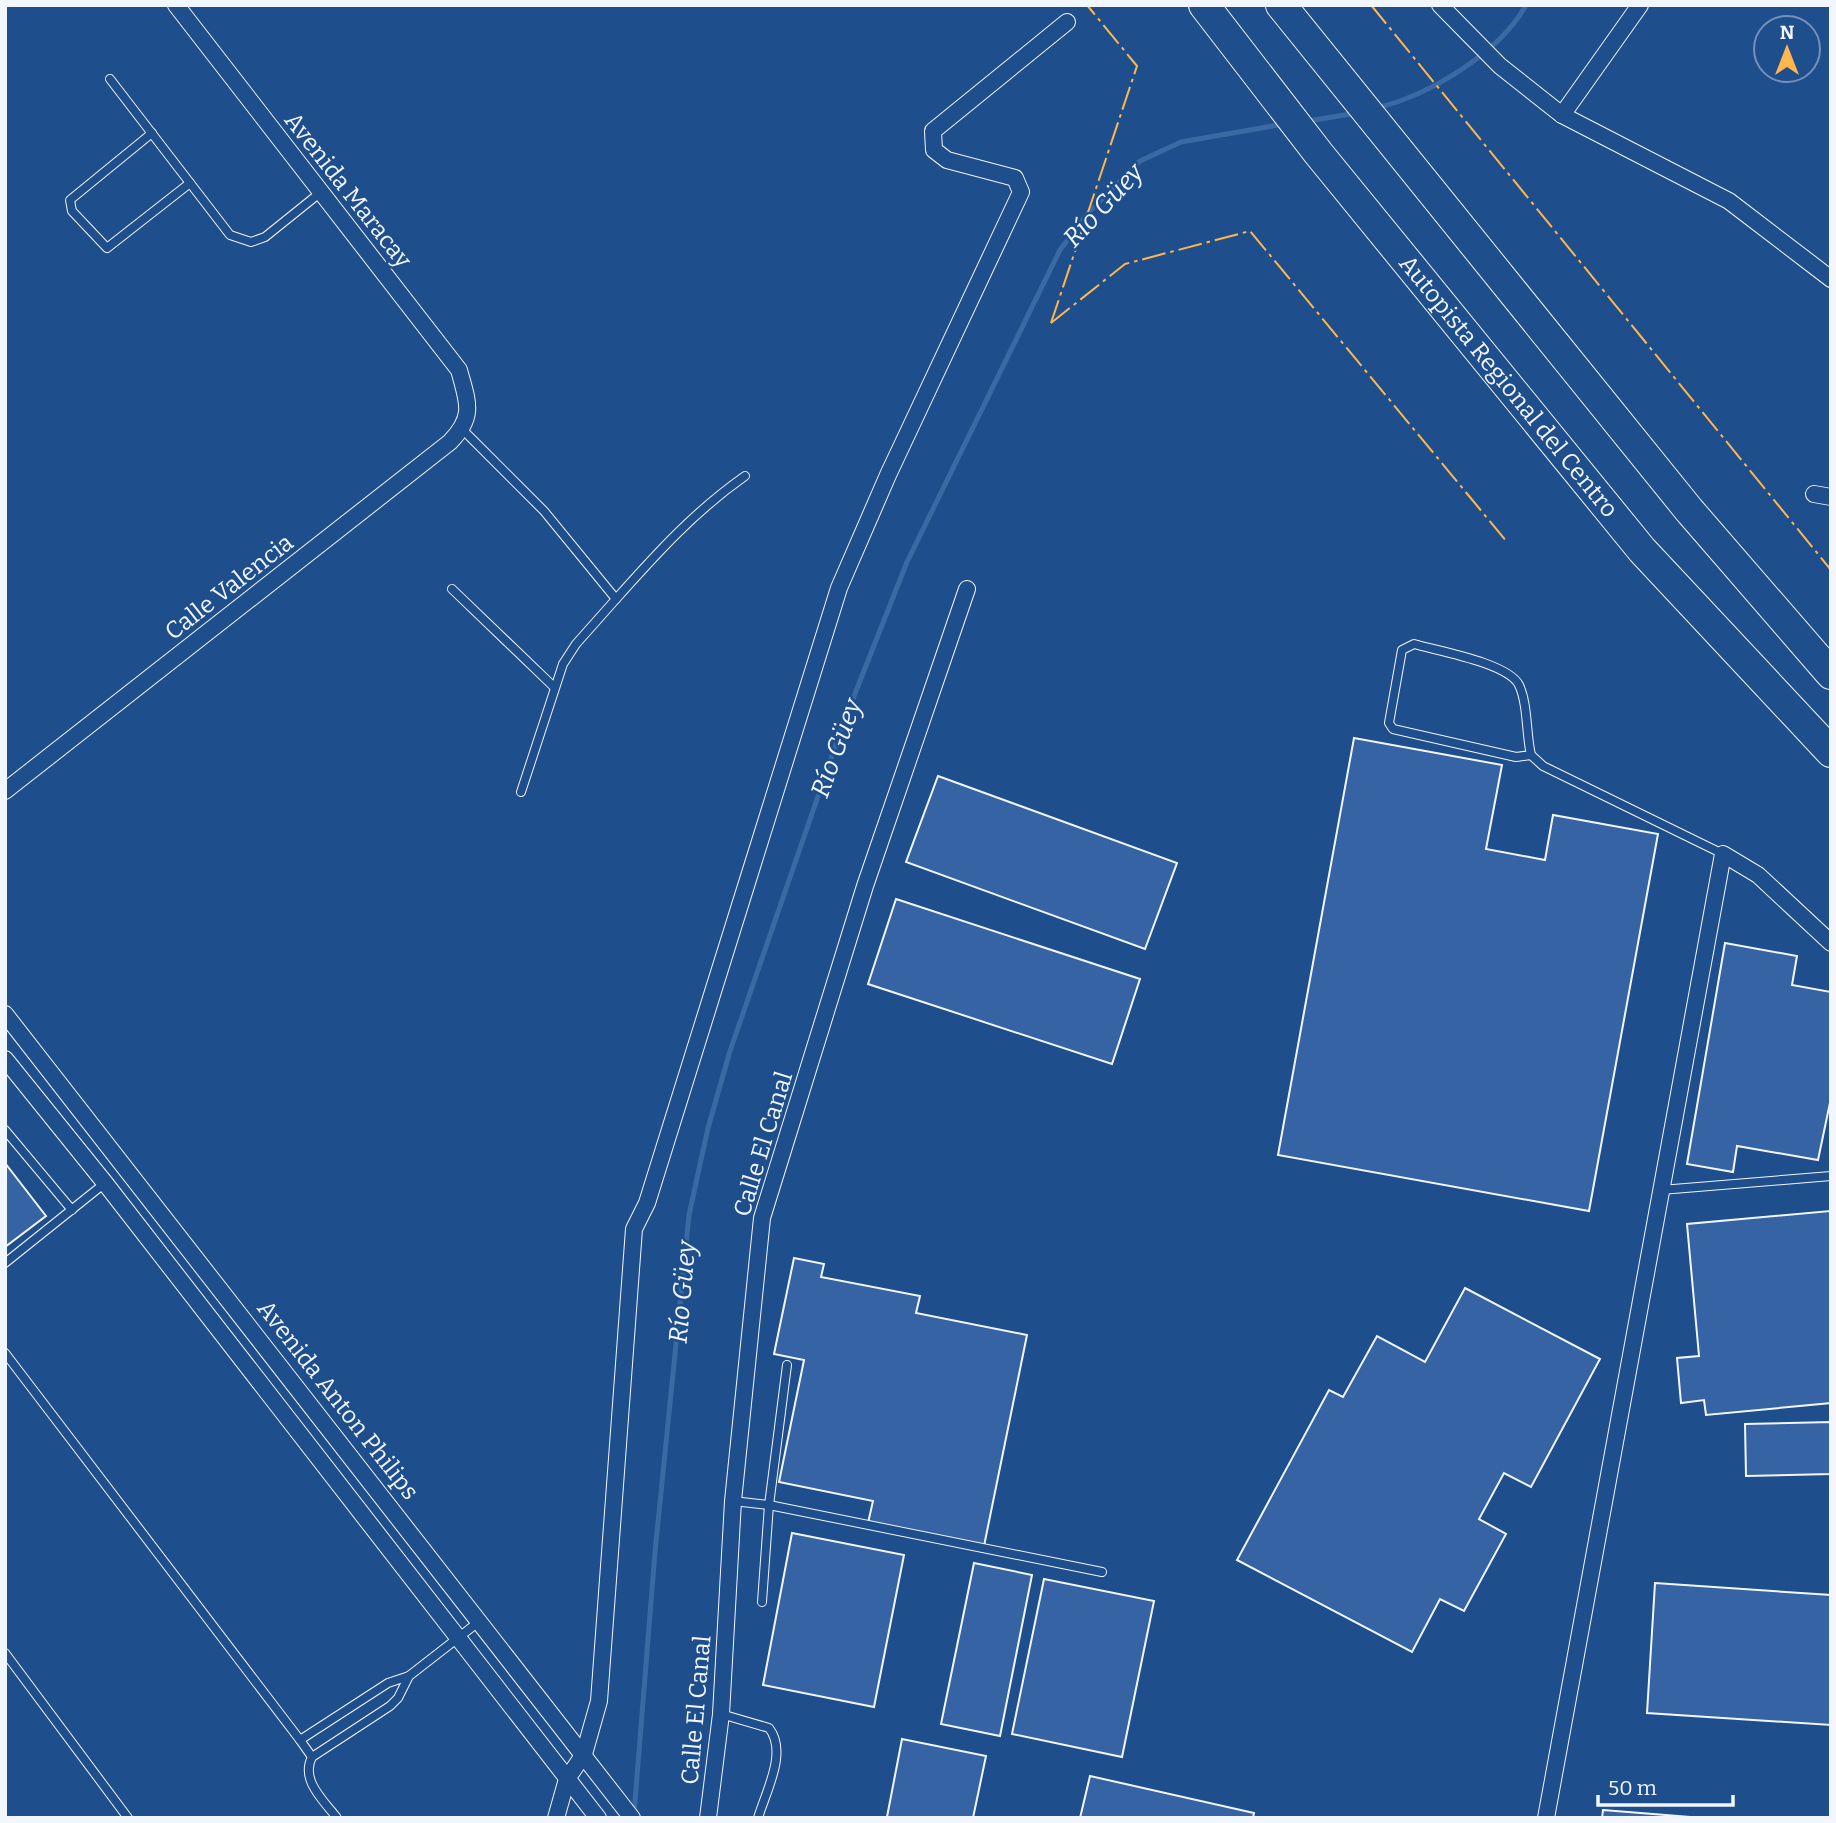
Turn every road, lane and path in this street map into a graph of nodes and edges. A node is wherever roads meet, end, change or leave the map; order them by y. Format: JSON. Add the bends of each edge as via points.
{"nodes":[{"id":1,"x":176,"y":5,"type":"edge"},
{"id":2,"x":1203,"y":5,"type":"edge"},
{"id":3,"x":1281,"y":5,"type":"edge"},
{"id":4,"x":1440,"y":5,"type":"edge"},
{"id":5,"x":1640,"y":5,"type":"edge"},
{"id":6,"x":1067,"y":22,"type":"dead end"},
{"id":7,"x":110,"y":79,"type":"dead end"},
{"id":8,"x":1562,"y":115,"type":"junction"},
{"id":9,"x":152,"y":133,"type":"junction"},
{"id":10,"x":190,"y":183,"type":"junction"},
{"id":11,"x":321,"y":192,"type":"junction"},
{"id":12,"x":1831,"y":279,"type":"edge"},
{"id":13,"x":462,"y":429,"type":"junction"},
{"id":14,"x":745,"y":475,"type":"dead end"},
{"id":15,"x":1814,"y":494,"type":"dead end"},
{"id":16,"x":1831,"y":498,"type":"edge"},
{"id":17,"x":452,"y":589,"type":"dead end"},
{"id":18,"x":967,"y":589,"type":"dead end"},
{"id":19,"x":616,"y":599,"type":"junction"},
{"id":20,"x":1831,"y":674,"type":"edge"},
{"id":21,"x":554,"y":687,"type":"junction"},
{"id":22,"x":1831,"y":752,"type":"edge"},
{"id":23,"x":1531,"y":755,"type":"junction"},
{"id":24,"x":5,"y":791,"type":"edge"},
{"id":25,"x":521,"y":792,"type":"dead end"},
{"id":26,"x":1723,"y":854,"type":"junction"},
{"id":27,"x":1831,"y":943,"type":"edge"},
{"id":28,"x":5,"y":1014,"type":"edge"},
{"id":29,"x":5,"y":1059,"type":"edge"},
{"id":30,"x":5,"y":1130,"type":"edge"},
{"id":31,"x":1831,"y":1176,"type":"edge"},
{"id":32,"x":105,"y":1183,"type":"junction"},
{"id":33,"x":1661,"y":1189,"type":"junction"},
{"id":34,"x":72,"y":1210,"type":"junction"},
{"id":35,"x":5,"y":1263,"type":"edge"},
{"id":36,"x":5,"y":1353,"type":"edge"},
{"id":37,"x":787,"y":1365,"type":"dead end"},
{"id":38,"x":733,"y":1501,"type":"junction"},
{"id":39,"x":769,"y":1505,"type":"junction"},
{"id":40,"x":1102,"y":1572,"type":"dead end"},
{"id":41,"x":762,"y":1602,"type":"dead end"},
{"id":42,"x":481,"y":1620,"type":"junction"},
{"id":43,"x":459,"y":1637,"type":"junction"},
{"id":44,"x":5,"y":1653,"type":"edge"},
{"id":45,"x":409,"y":1676,"type":"junction"},
{"id":46,"x":721,"y":1714,"type":"junction"},
{"id":47,"x":300,"y":1740,"type":"junction"},
{"id":48,"x":584,"y":1754,"type":"junction"},
{"id":49,"x":313,"y":1757,"type":"junction"},
{"id":50,"x":567,"y":1779,"type":"junction"},
{"id":51,"x":594,"y":1813,"type":"edge"},
{"id":52,"x":128,"y":1818,"type":"edge"},
{"id":53,"x":337,"y":1818,"type":"edge"},
{"id":54,"x":556,"y":1818,"type":"edge"},
{"id":55,"x":632,"y":1818,"type":"edge"},
{"id":56,"x":708,"y":1818,"type":"edge"},
{"id":57,"x":758,"y":1818,"type":"edge"},
{"id":58,"x":1546,"y":1818,"type":"edge"}],
"edges":[{"from":1,"to":11,"type":"street","name":"Avenida Maracay"},
{"from":2,"to":22,"type":"highway","name":"Autopista Regional del Centro","via":[[1642,550]]},
{"from":3,"to":20,"type":"highway","via":[[1689,510]]},
{"from":4,"to":8,"type":"street","via":[[1500,65]]},
{"from":5,"to":8,"type":"street"},
{"from":6,"to":48,"type":"street","via":[[933,131],[934,150],[947,160],[1015,178],[1021,192],[839,588],[648,1203],[634,1229],[599,1701]]},
{"from":7,"to":9,"type":"lane"},
{"from":8,"to":12,"type":"street","via":[[1729,201]]},
{"from":9,"to":10,"type":"lane"},
{"from":9,"to":10,"type":"lane","via":[[70,200],[72,211],[107,248]]},
{"from":10,"to":11,"type":"lane","via":[[230,235],[251,242],[265,237]]},
{"from":11,"to":13,"type":"street","name":"Avenida Maracay","via":[[459,370],[469,409]]},
{"from":13,"to":19,"type":"lane","via":[[544,511]]},
{"from":13,"to":24,"type":"street","name":"Calle Valencia"},
{"from":14,"to":19,"type":"lane","via":[[677,531]]},
{"from":15,"to":16,"type":"street"},
{"from":17,"to":21,"type":"lane"},
{"from":18,"to":38,"type":"street","name":"Calle El Canal","via":[[864,886],[762,1218]]},
{"from":19,"to":21,"type":"lane","via":[[576,644]]},
{"from":21,"to":25,"type":"lane"},
{"from":23,"to":23,"type":"lane","via":[[1516,757],[1393,729],[1389,723],[1402,650],[1414,644],[1513,676],[1520,687]]},
{"from":23,"to":26,"type":"lane","via":[[1543,766]]},
{"from":26,"to":27,"type":"street","via":[[1758,875]]},
{"from":26,"to":33,"type":"street"},
{"from":28,"to":42,"type":"street","name":"Avenida Anton Philips"},
{"from":29,"to":32,"type":"street","name":"Avenida Anton Philips"},
{"from":30,"to":34,"type":"lane"},
{"from":31,"to":33,"type":"lane"},
{"from":32,"to":34,"type":"lane"},
{"from":32,"to":43,"type":"street","name":"Avenida Anton Philips"},
{"from":33,"to":58,"type":"street"},
{"from":34,"to":35,"type":"lane"},
{"from":36,"to":47,"type":"lane"},
{"from":37,"to":39,"type":"lane"},
{"from":38,"to":39,"type":"lane"},
{"from":38,"to":46,"type":"street","name":"Calle El Canal"},
{"from":39,"to":40,"type":"lane"},
{"from":39,"to":41,"type":"lane"},
{"from":42,"to":43,"type":"lane"},
{"from":42,"to":48,"type":"street","name":"Avenida Anton Philips"},
{"from":43,"to":45,"type":"lane"},
{"from":43,"to":50,"type":"street","name":"Avenida Anton Philips"},
{"from":44,"to":52,"type":"lane"},
{"from":45,"to":47,"type":"lane","via":[[388,1684]]},
{"from":45,"to":49,"type":"lane","via":[[390,1706]]},
{"from":46,"to":56,"type":"street","name":"Calle El Canal"},
{"from":46,"to":57,"type":"lane","via":[[769,1728],[774,1734],[779,1749]]},
{"from":47,"to":49,"type":"lane"},
{"from":48,"to":50,"type":"street"},
{"from":48,"to":55,"type":"street","name":"Avenida Anton Philips"},
{"from":49,"to":53,"type":"lane","via":[[308,1774]]},
{"from":50,"to":51,"type":"street","name":"Avenida Anton Philips"},
{"from":50,"to":54,"type":"street"}]}
